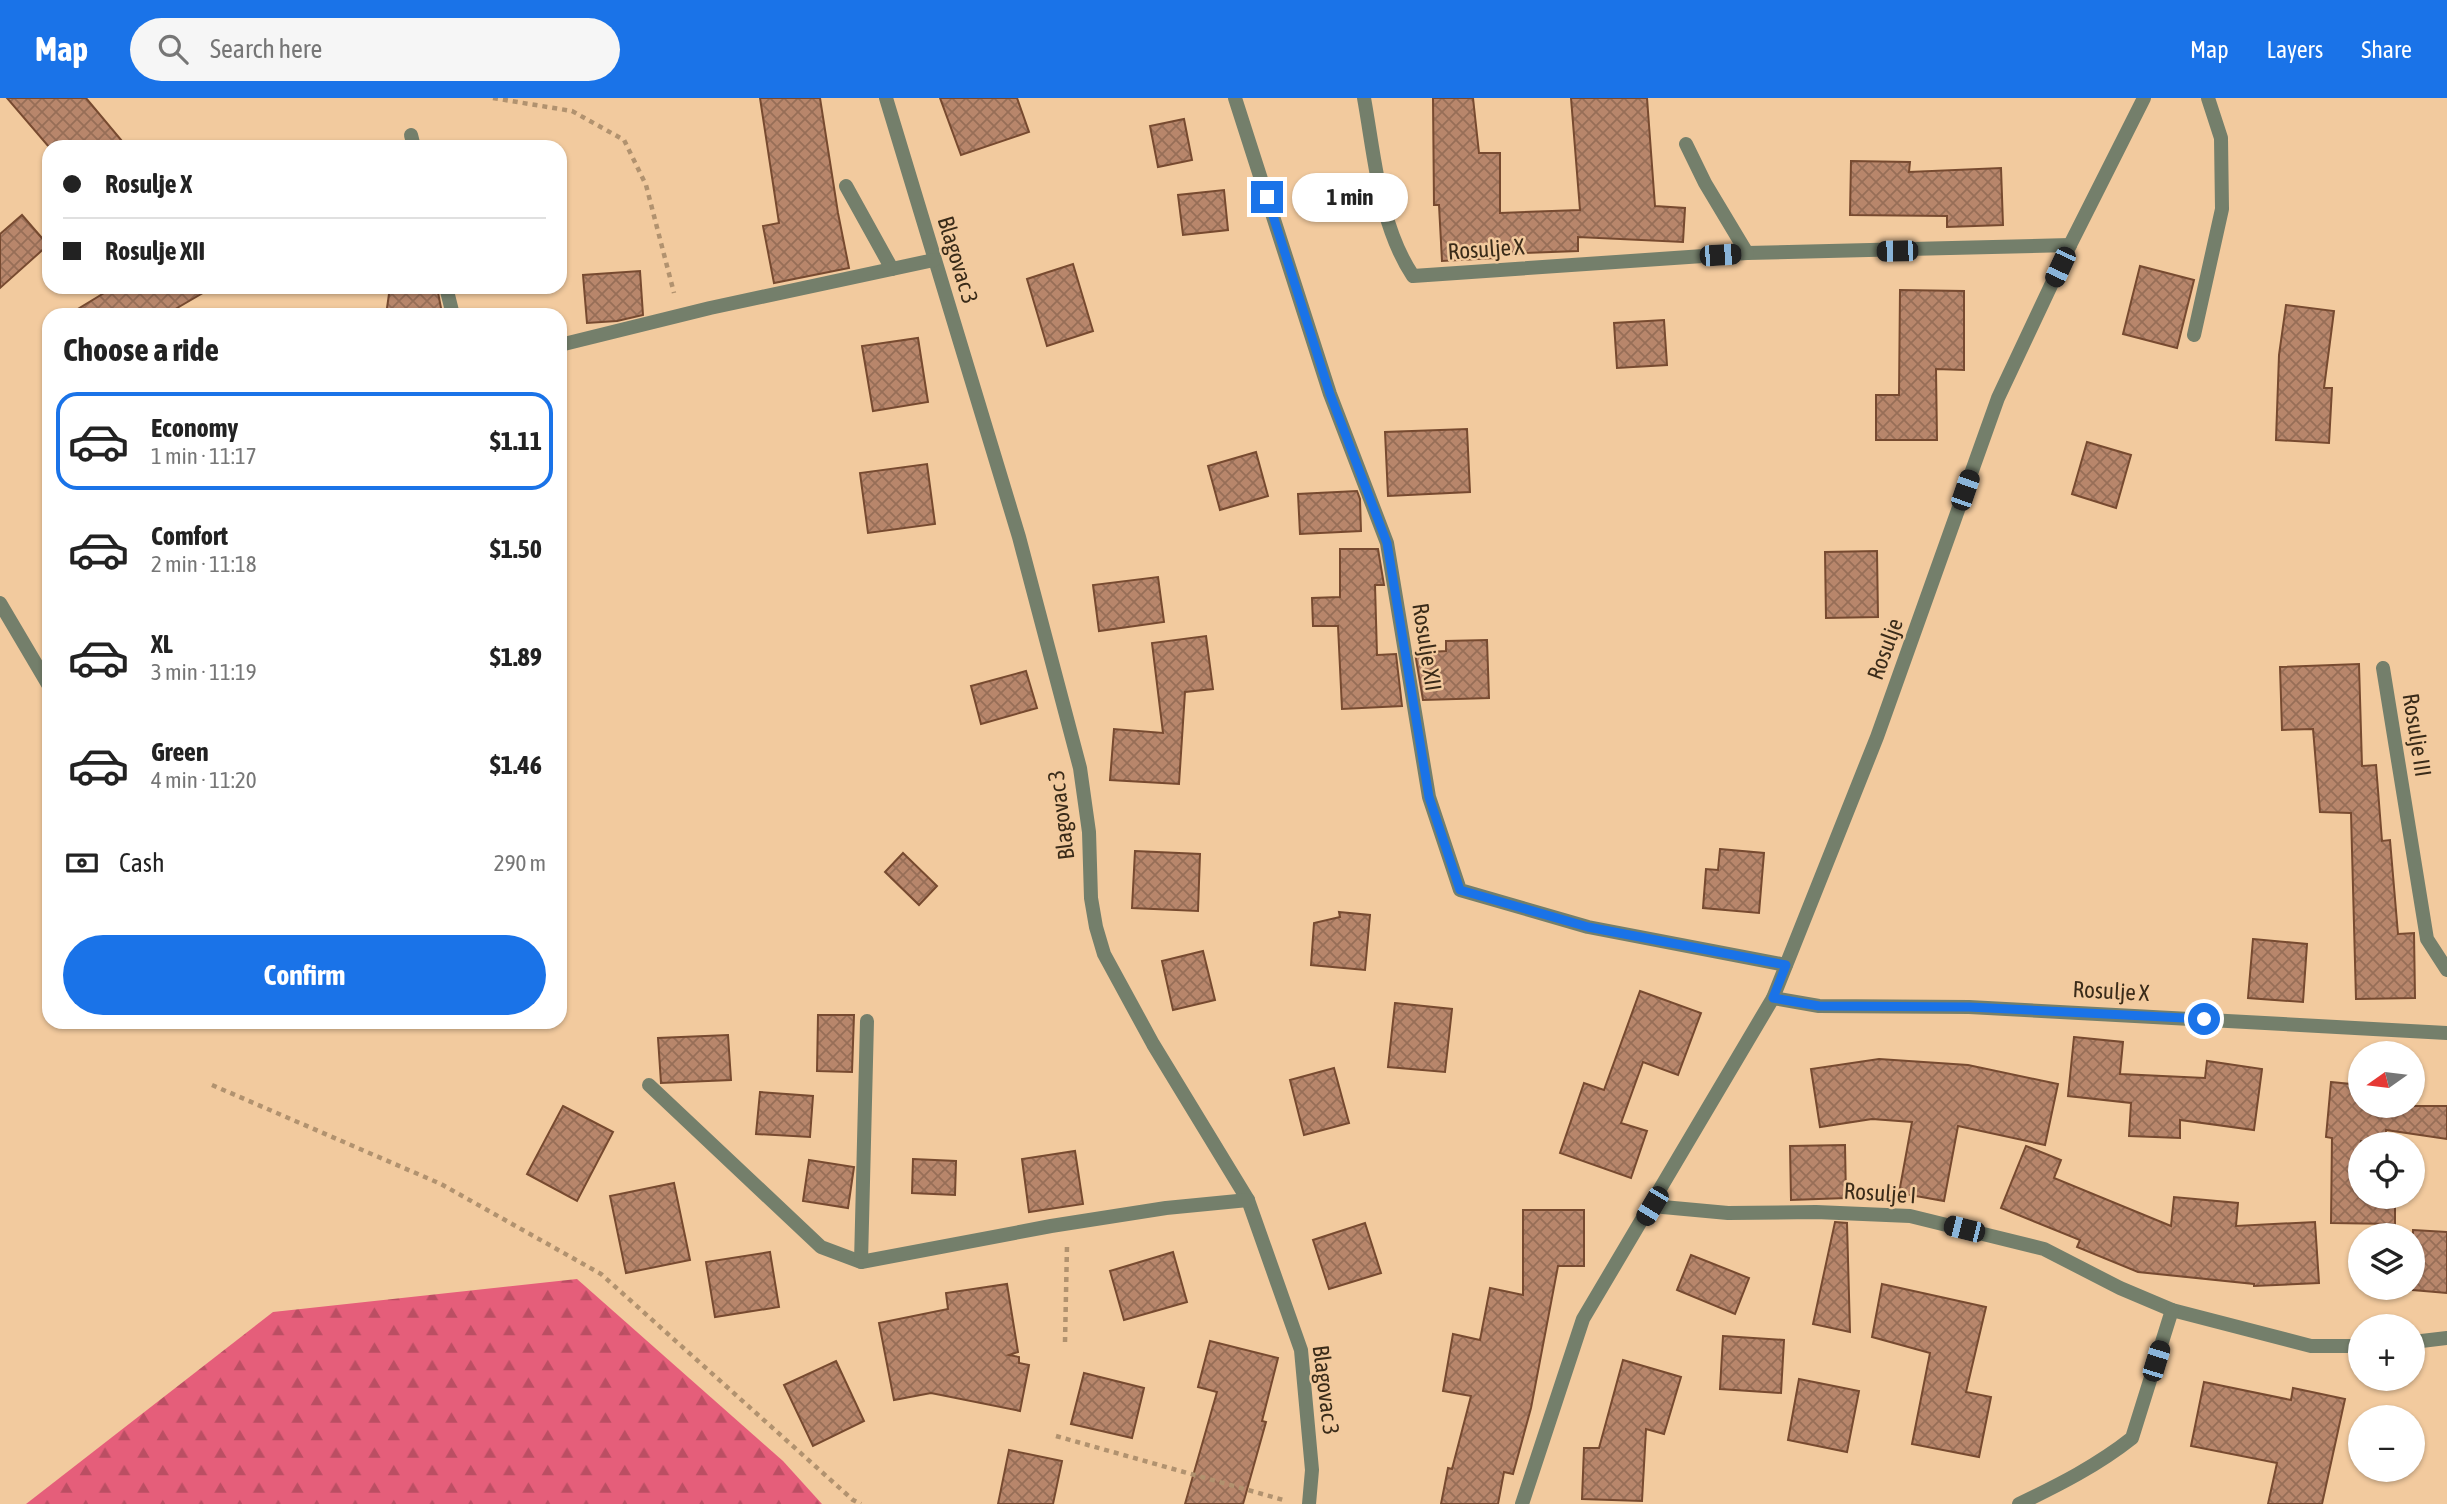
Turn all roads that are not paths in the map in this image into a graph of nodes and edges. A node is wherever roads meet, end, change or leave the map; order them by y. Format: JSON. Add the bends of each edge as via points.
{"nodes":[{"id":1,"x":886,"y":98,"type":"edge"},
{"id":2,"x":1235,"y":98,"type":"edge"},
{"id":3,"x":1364,"y":98,"type":"edge"},
{"id":4,"x":2143,"y":98,"type":"edge"},
{"id":5,"x":2208,"y":98,"type":"edge"},
{"id":6,"x":1686,"y":144,"type":"dead end"},
{"id":7,"x":846,"y":186,"type":"dead end"},
{"id":8,"x":2070,"y":245,"type":"junction"},
{"id":9,"x":1747,"y":253,"type":"junction"},
{"id":10,"x":934,"y":260,"type":"junction"},
{"id":11,"x":892,"y":269,"type":"junction"},
{"id":12,"x":2194,"y":335,"type":"dead end"},
{"id":13,"x":567,"y":343,"type":"edge"},
{"id":14,"x":0,"y":603,"type":"edge"},
{"id":15,"x":2383,"y":668,"type":"dead end"},
{"id":16,"x":42,"y":674,"type":"edge"},
{"id":17,"x":1786,"y":965,"type":"junction"},
{"id":18,"x":2447,"y":970,"type":"edge"},
{"id":19,"x":1773,"y":998,"type":"junction"},
{"id":20,"x":867,"y":1021,"type":"dead end"},
{"id":21,"x":2447,"y":1032,"type":"edge"},
{"id":22,"x":649,"y":1085,"type":"dead end"},
{"id":23,"x":1248,"y":1200,"type":"junction"},
{"id":24,"x":1652,"y":1206,"type":"junction"},
{"id":25,"x":861,"y":1262,"type":"junction"},
{"id":26,"x":2172,"y":1310,"type":"junction"},
{"id":27,"x":2447,"y":1338,"type":"edge"},
{"id":28,"x":2425,"y":1341,"type":"edge"},
{"id":29,"x":2348,"y":1346,"type":"edge"},
{"id":30,"x":1309,"y":1504,"type":"edge"},
{"id":31,"x":1522,"y":1504,"type":"edge"},
{"id":32,"x":2020,"y":1504,"type":"edge"}],
"edges":[{"from":1,"to":10,"type":"street","name":"Blagovac 3"},
{"from":2,"to":17,"type":"street","name":"Rosulje XII","via":[[1330,394],[1387,543],[1429,797],[1460,890],[1588,927]]},
{"from":3,"to":9,"type":"street","name":"Rosulje X","via":[[1384,211],[1400,256],[1413,276]]},
{"from":4,"to":8,"type":"street","name":"Rosulje"},
{"from":5,"to":12,"type":"street","via":[[2221,138],[2221,209]]},
{"from":6,"to":9,"type":"street"},
{"from":7,"to":11,"type":"street"},
{"from":8,"to":9,"type":"street","name":"Rosulje X"},
{"from":8,"to":17,"type":"street","name":"Rosulje","via":[[1998,398],[1877,737]]},
{"from":10,"to":11,"type":"street"},
{"from":10,"to":23,"type":"street","name":"Blagovac 3","via":[[1019,537],[1080,768],[1089,832],[1091,898],[1104,954]]},
{"from":11,"to":13,"type":"street"},
{"from":14,"to":16,"type":"street"},
{"from":15,"to":18,"type":"street","name":"Rosulje III","via":[[2427,939]]},
{"from":17,"to":19,"type":"street","name":"Rosulje"},
{"from":19,"to":21,"type":"street","name":"Rosulje X","via":[[1819,1006],[1969,1007]]},
{"from":19,"to":24,"type":"street","name":"Rosulje"},
{"from":20,"to":25,"type":"street"},
{"from":22,"to":25,"type":"street","via":[[821,1247]]},
{"from":23,"to":25,"type":"street","via":[[1166,1208]]},
{"from":23,"to":30,"type":"street","name":"Blagovac 3","via":[[1301,1350],[1312,1470]]},
{"from":24,"to":26,"type":"street","name":"Rosulje I","via":[[1728,1213],[1910,1216],[2044,1249]]},
{"from":24,"to":31,"type":"street","via":[[1583,1320]]},
{"from":26,"to":29,"type":"street","name":"Rosulje I","via":[[2311,1346]]},
{"from":26,"to":32,"type":"street","via":[[2132,1437],[2064,1482]]},
{"from":27,"to":28,"type":"street"}]}
